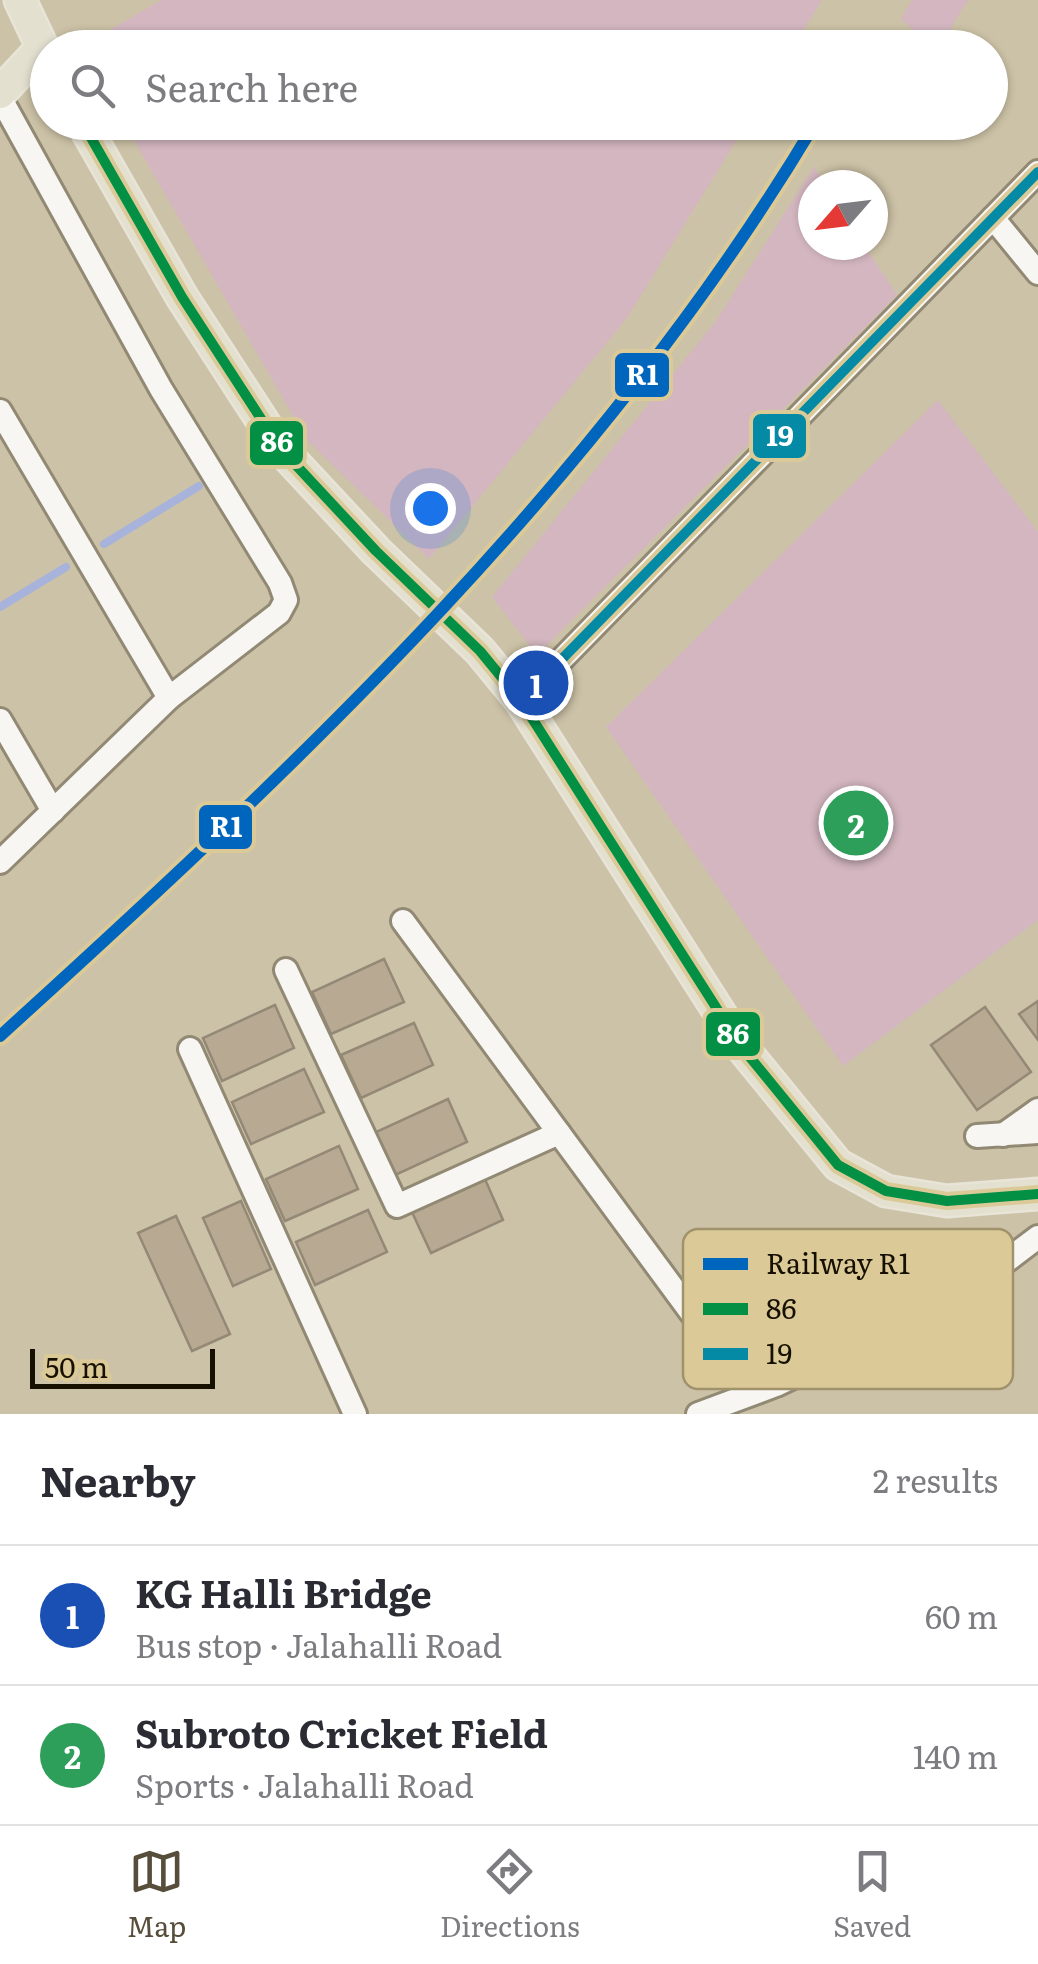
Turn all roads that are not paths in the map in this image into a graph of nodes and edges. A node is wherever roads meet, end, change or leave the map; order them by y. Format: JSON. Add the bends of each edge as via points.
{"nodes":[{"id":1,"x":20,"y":0,"type":"edge"},
{"id":2,"x":34,"y":30,"type":"edge"},
{"id":3,"x":30,"y":66,"type":"edge"},
{"id":4,"x":0,"y":95,"type":"edge"},
{"id":5,"x":92,"y":140,"type":"edge"},
{"id":6,"x":1030,"y":180,"type":"edge"},
{"id":7,"x":1038,"y":207,"type":"edge"},
{"id":8,"x":993,"y":218,"type":"junction"},
{"id":9,"x":1038,"y":274,"type":"edge"},
{"id":10,"x":0,"y":411,"type":"edge"},
{"id":11,"x":169,"y":698,"type":"junction"},
{"id":12,"x":522,"y":701,"type":"junction"},
{"id":13,"x":0,"y":720,"type":"edge"},
{"id":14,"x":52,"y":812,"type":"junction"},
{"id":15,"x":0,"y":862,"type":"edge"},
{"id":16,"x":403,"y":921,"type":"dead end"},
{"id":17,"x":286,"y":970,"type":"dead end"},
{"id":18,"x":190,"y":1049,"type":"dead end"},
{"id":19,"x":1038,"y":1110,"type":"edge"},
{"id":20,"x":1038,"y":1132,"type":"edge"},
{"id":21,"x":559,"y":1133,"type":"junction"},
{"id":22,"x":1004,"y":1134,"type":"junction"},
{"id":23,"x":977,"y":1136,"type":"dead end"},
{"id":24,"x":1038,"y":1194,"type":"edge"},
{"id":25,"x":1038,"y":1237,"type":"edge"},
{"id":26,"x":1013,"y":1256,"type":"edge"},
{"id":27,"x":683,"y":1302,"type":"edge"},
{"id":28,"x":747,"y":1389,"type":"edge"},
{"id":29,"x":762,"y":1389,"type":"edge"},
{"id":30,"x":751,"y":1394,"type":"junction"},
{"id":31,"x":355,"y":1414,"type":"edge"},
{"id":32,"x":698,"y":1414,"type":"edge"}],
"edges":[{"from":1,"to":2,"type":"main road"},
{"from":3,"to":4,"type":"main road"},
{"from":4,"to":11,"type":"street","via":[[286,600],[280,614]]},
{"from":5,"to":12,"type":"main road","via":[[182,297],[280,448]]},
{"from":6,"to":7,"type":"street"},
{"from":6,"to":8,"type":"street"},
{"from":8,"to":9,"type":"street"},
{"from":8,"to":12,"type":"street"},
{"from":10,"to":11,"type":"street"},
{"from":11,"to":14,"type":"street"},
{"from":12,"to":24,"type":"main road","via":[[740,1045],[838,1166],[886,1191],[947,1201]]},
{"from":13,"to":14,"type":"street"},
{"from":14,"to":15,"type":"street"},
{"from":16,"to":21,"type":"street"},
{"from":17,"to":21,"type":"street","via":[[397,1206]]},
{"from":18,"to":31,"type":"street"},
{"from":19,"to":22,"type":"street"},
{"from":20,"to":22,"type":"street"},
{"from":21,"to":27,"type":"street"},
{"from":22,"to":23,"type":"street"},
{"from":25,"to":26,"type":"street"},
{"from":28,"to":30,"type":"street"},
{"from":29,"to":30,"type":"street"},
{"from":30,"to":32,"type":"street"}]}
